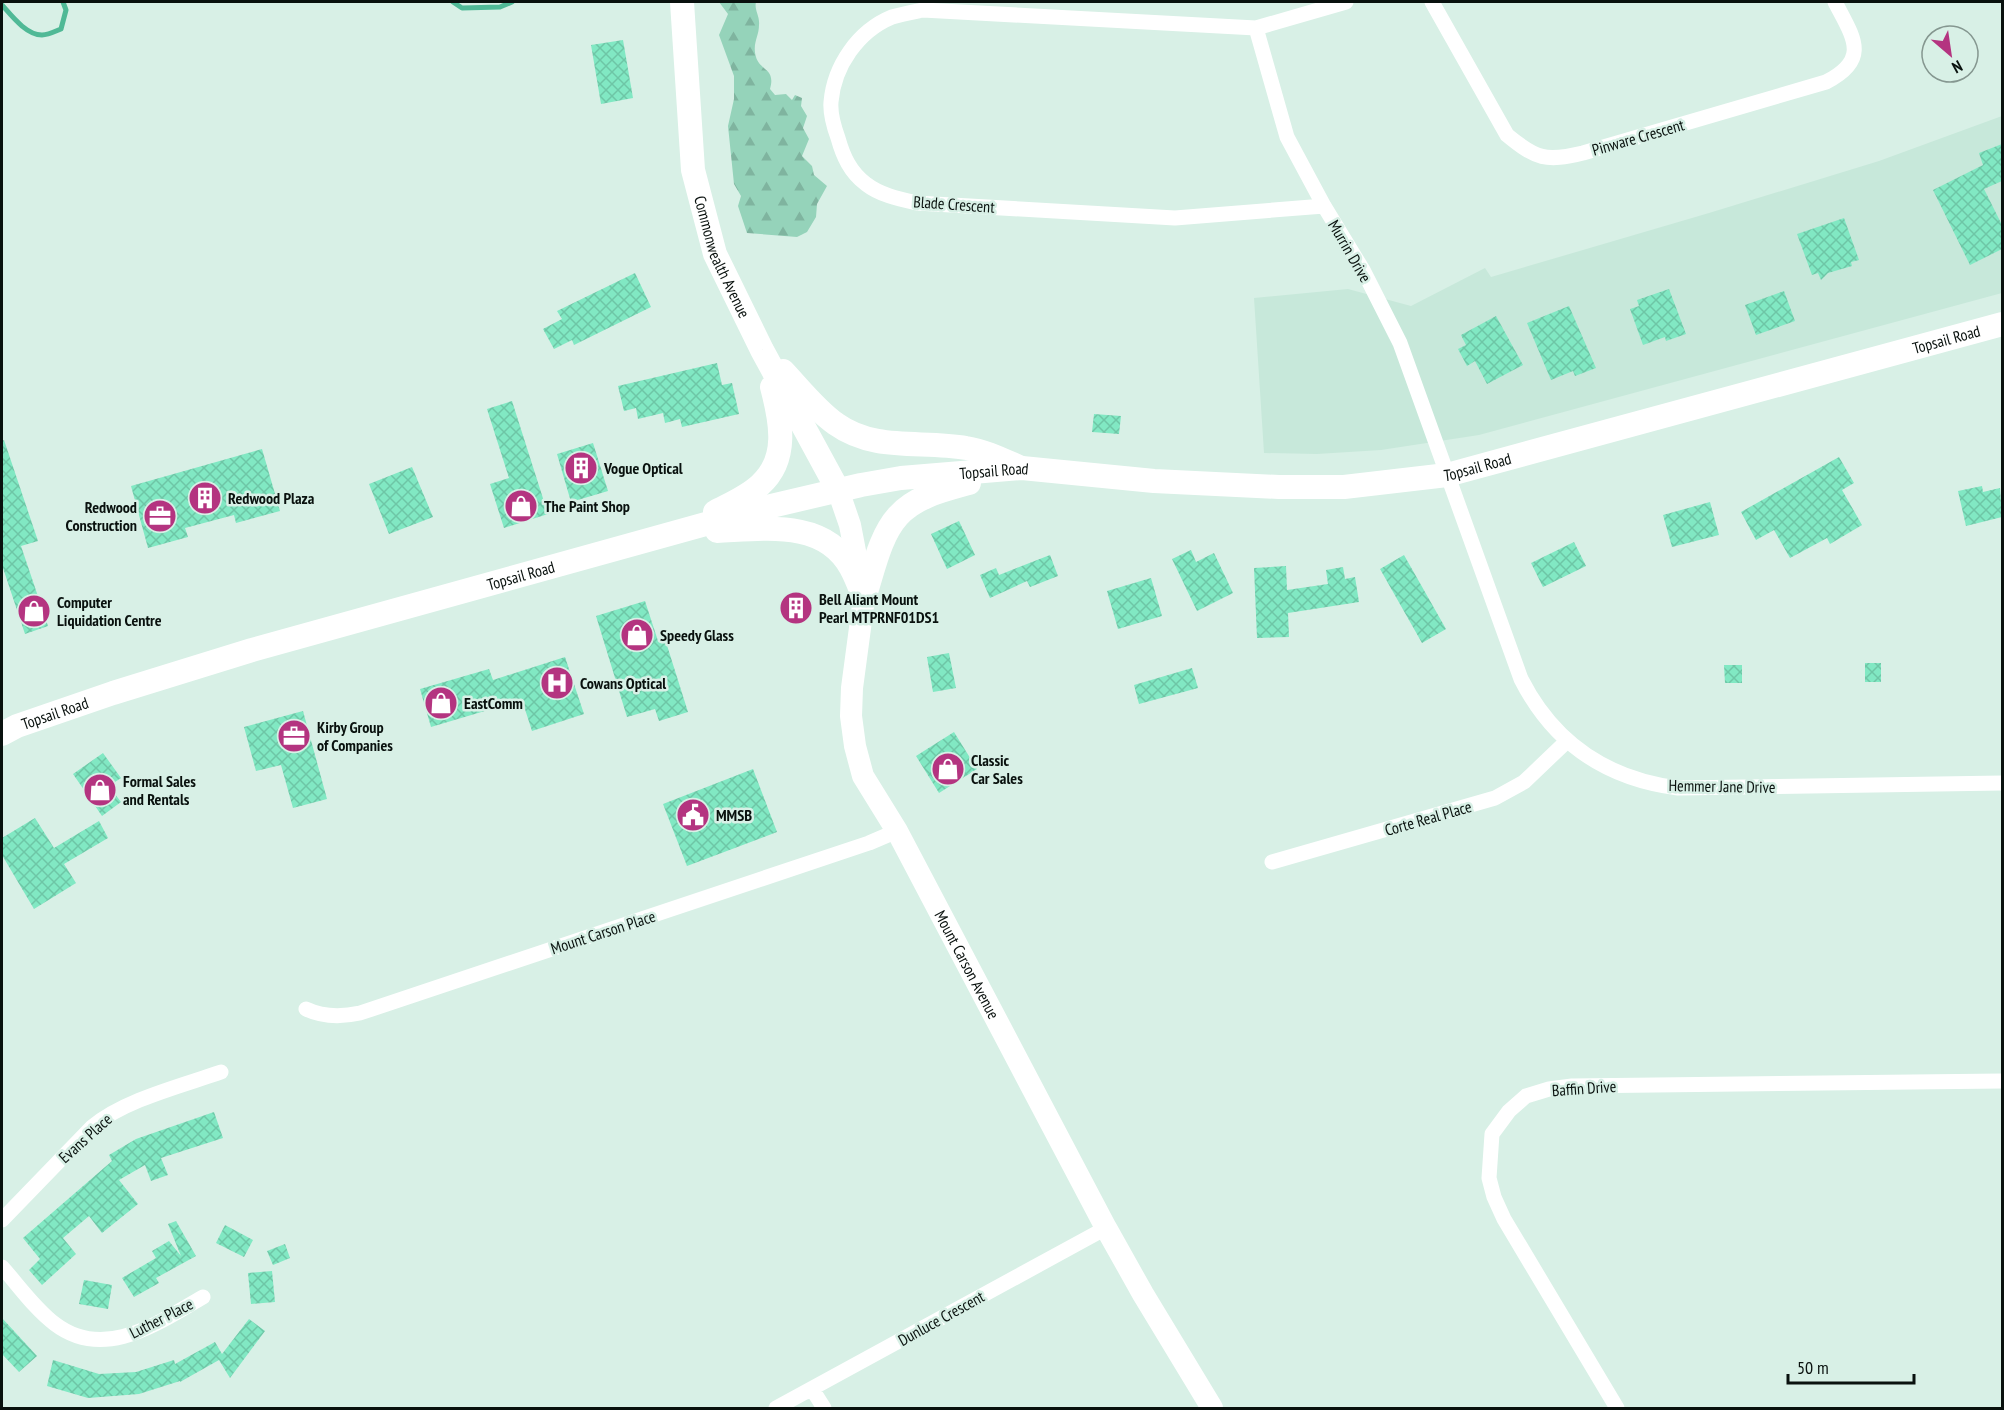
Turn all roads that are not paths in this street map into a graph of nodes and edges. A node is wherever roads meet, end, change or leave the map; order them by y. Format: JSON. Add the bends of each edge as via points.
{"nodes":[{"id":1,"x":682,"y":2,"type":"edge"},
{"id":2,"x":1346,"y":2,"type":"edge"},
{"id":3,"x":1432,"y":2,"type":"edge"},
{"id":4,"x":1835,"y":2,"type":"edge"},
{"id":5,"x":1256,"y":28,"type":"junction"},
{"id":6,"x":1324,"y":206,"type":"junction"},
{"id":7,"x":2002,"y":324,"type":"edge"},
{"id":8,"x":762,"y":350,"type":"junction"},
{"id":9,"x":1022,"y":468,"type":"junction"},
{"id":10,"x":1447,"y":475,"type":"junction"},
{"id":11,"x":838,"y":490,"type":"junction"},
{"id":12,"x":678,"y":532,"type":"junction"},
{"id":13,"x":864,"y":598,"type":"junction"},
{"id":14,"x":2,"y":734,"type":"edge"},
{"id":15,"x":1567,"y":741,"type":"junction"},
{"id":16,"x":2002,"y":783,"type":"edge"},
{"id":17,"x":897,"y":831,"type":"junction"},
{"id":18,"x":1272,"y":862,"type":"dead end"},
{"id":19,"x":306,"y":1010,"type":"dead end"},
{"id":20,"x":221,"y":1072,"type":"dead end"},
{"id":21,"x":2002,"y":1080,"type":"edge"},
{"id":22,"x":2,"y":1220,"type":"edge"},
{"id":23,"x":1106,"y":1228,"type":"junction"},
{"id":24,"x":2,"y":1267,"type":"edge"},
{"id":25,"x":203,"y":1297,"type":"dead end"},
{"id":26,"x":812,"y":1389,"type":"junction"},
{"id":27,"x":776,"y":1408,"type":"edge"},
{"id":28,"x":824,"y":1408,"type":"edge"},
{"id":29,"x":1212,"y":1408,"type":"edge"},
{"id":30,"x":1617,"y":1408,"type":"edge"}],
"edges":[{"from":1,"to":8,"type":"main road","name":"Commonwealth Avenue","via":[[693,170],[715,254]]},
{"from":2,"to":5,"type":"street","name":"Blade Crescent"},
{"from":3,"to":4,"type":"street","name":"Pinware Crescent","via":[[1507,135],[1545,159],[1583,153],[1826,82],[1841,74],[1852,62],[1854,45]]},
{"from":5,"to":6,"type":"street","name":"Murrin Drive","via":[[1287,137]]},
{"from":5,"to":6,"type":"street","name":"Blade Crescent","via":[[923,10],[908,13],[876,26],[849,52],[834,85],[833,124],[853,172],[882,194],[916,203],[1175,218]]},
{"from":6,"to":10,"type":"street","name":"Murrin Drive","via":[[1363,270],[1400,343]]},
{"from":7,"to":10,"type":"main road","name":"Topsail Road"},
{"from":8,"to":9,"type":"main road","via":[[834,423],[850,432],[900,445],[965,448]]},
{"from":8,"to":11,"type":"main road","name":"Commonwealth Avenue"},
{"from":8,"to":12,"type":"main road","via":[[782,432],[771,474],[748,494]]},
{"from":9,"to":10,"type":"main road","name":"Topsail Road","via":[[1154,481],[1279,487],[1344,487]]},
{"from":9,"to":11,"type":"main road","name":"Topsail Road","via":[[902,478]]},
{"from":9,"to":13,"type":"main road","via":[[938,492],[897,516],[882,545]]},
{"from":10,"to":15,"type":"street","name":"Hemmer Jane Drive","via":[[1521,679],[1537,706]]},
{"from":11,"to":12,"type":"main road","name":"Topsail Road"},
{"from":11,"to":13,"type":"main road","name":"Mount Carson Avenue","via":[[850,525]]},
{"from":12,"to":13,"type":"main road","via":[[779,528],[813,534],[838,550],[851,567]]},
{"from":12,"to":14,"type":"main road","name":"Topsail Road","via":[[252,650],[113,693]]},
{"from":13,"to":17,"type":"main road","name":"Mount Carson Avenue","via":[[852,688],[855,746],[863,776]]},
{"from":15,"to":16,"type":"street","name":"Hemmer Jane Drive","via":[[1616,772],[1678,788]]},
{"from":15,"to":18,"type":"street","name":"Corte Real Place","via":[[1524,782],[1495,798]]},
{"from":17,"to":19,"type":"street","name":"Mount Carson Place","via":[[360,1013],[327,1016]]},
{"from":17,"to":23,"type":"main road","name":"Mount Carson Avenue"},
{"from":20,"to":22,"type":"street","name":"Evans Place","via":[[104,1118]]},
{"from":21,"to":30,"type":"street","name":"Baffin Drive","via":[[1572,1086],[1526,1096],[1492,1134],[1489,1178],[1494,1197]]},
{"from":23,"to":26,"type":"street","name":"Dunluce Crescent"},
{"from":23,"to":29,"type":"main road","name":"Mount Carson Avenue"},
{"from":24,"to":25,"type":"street","name":"Luther Place","via":[[48,1318],[66,1331],[86,1337],[111,1339],[135,1334]]},
{"from":26,"to":27,"type":"street","name":"Dunluce Crescent"},
{"from":26,"to":28,"type":"street"}]}
